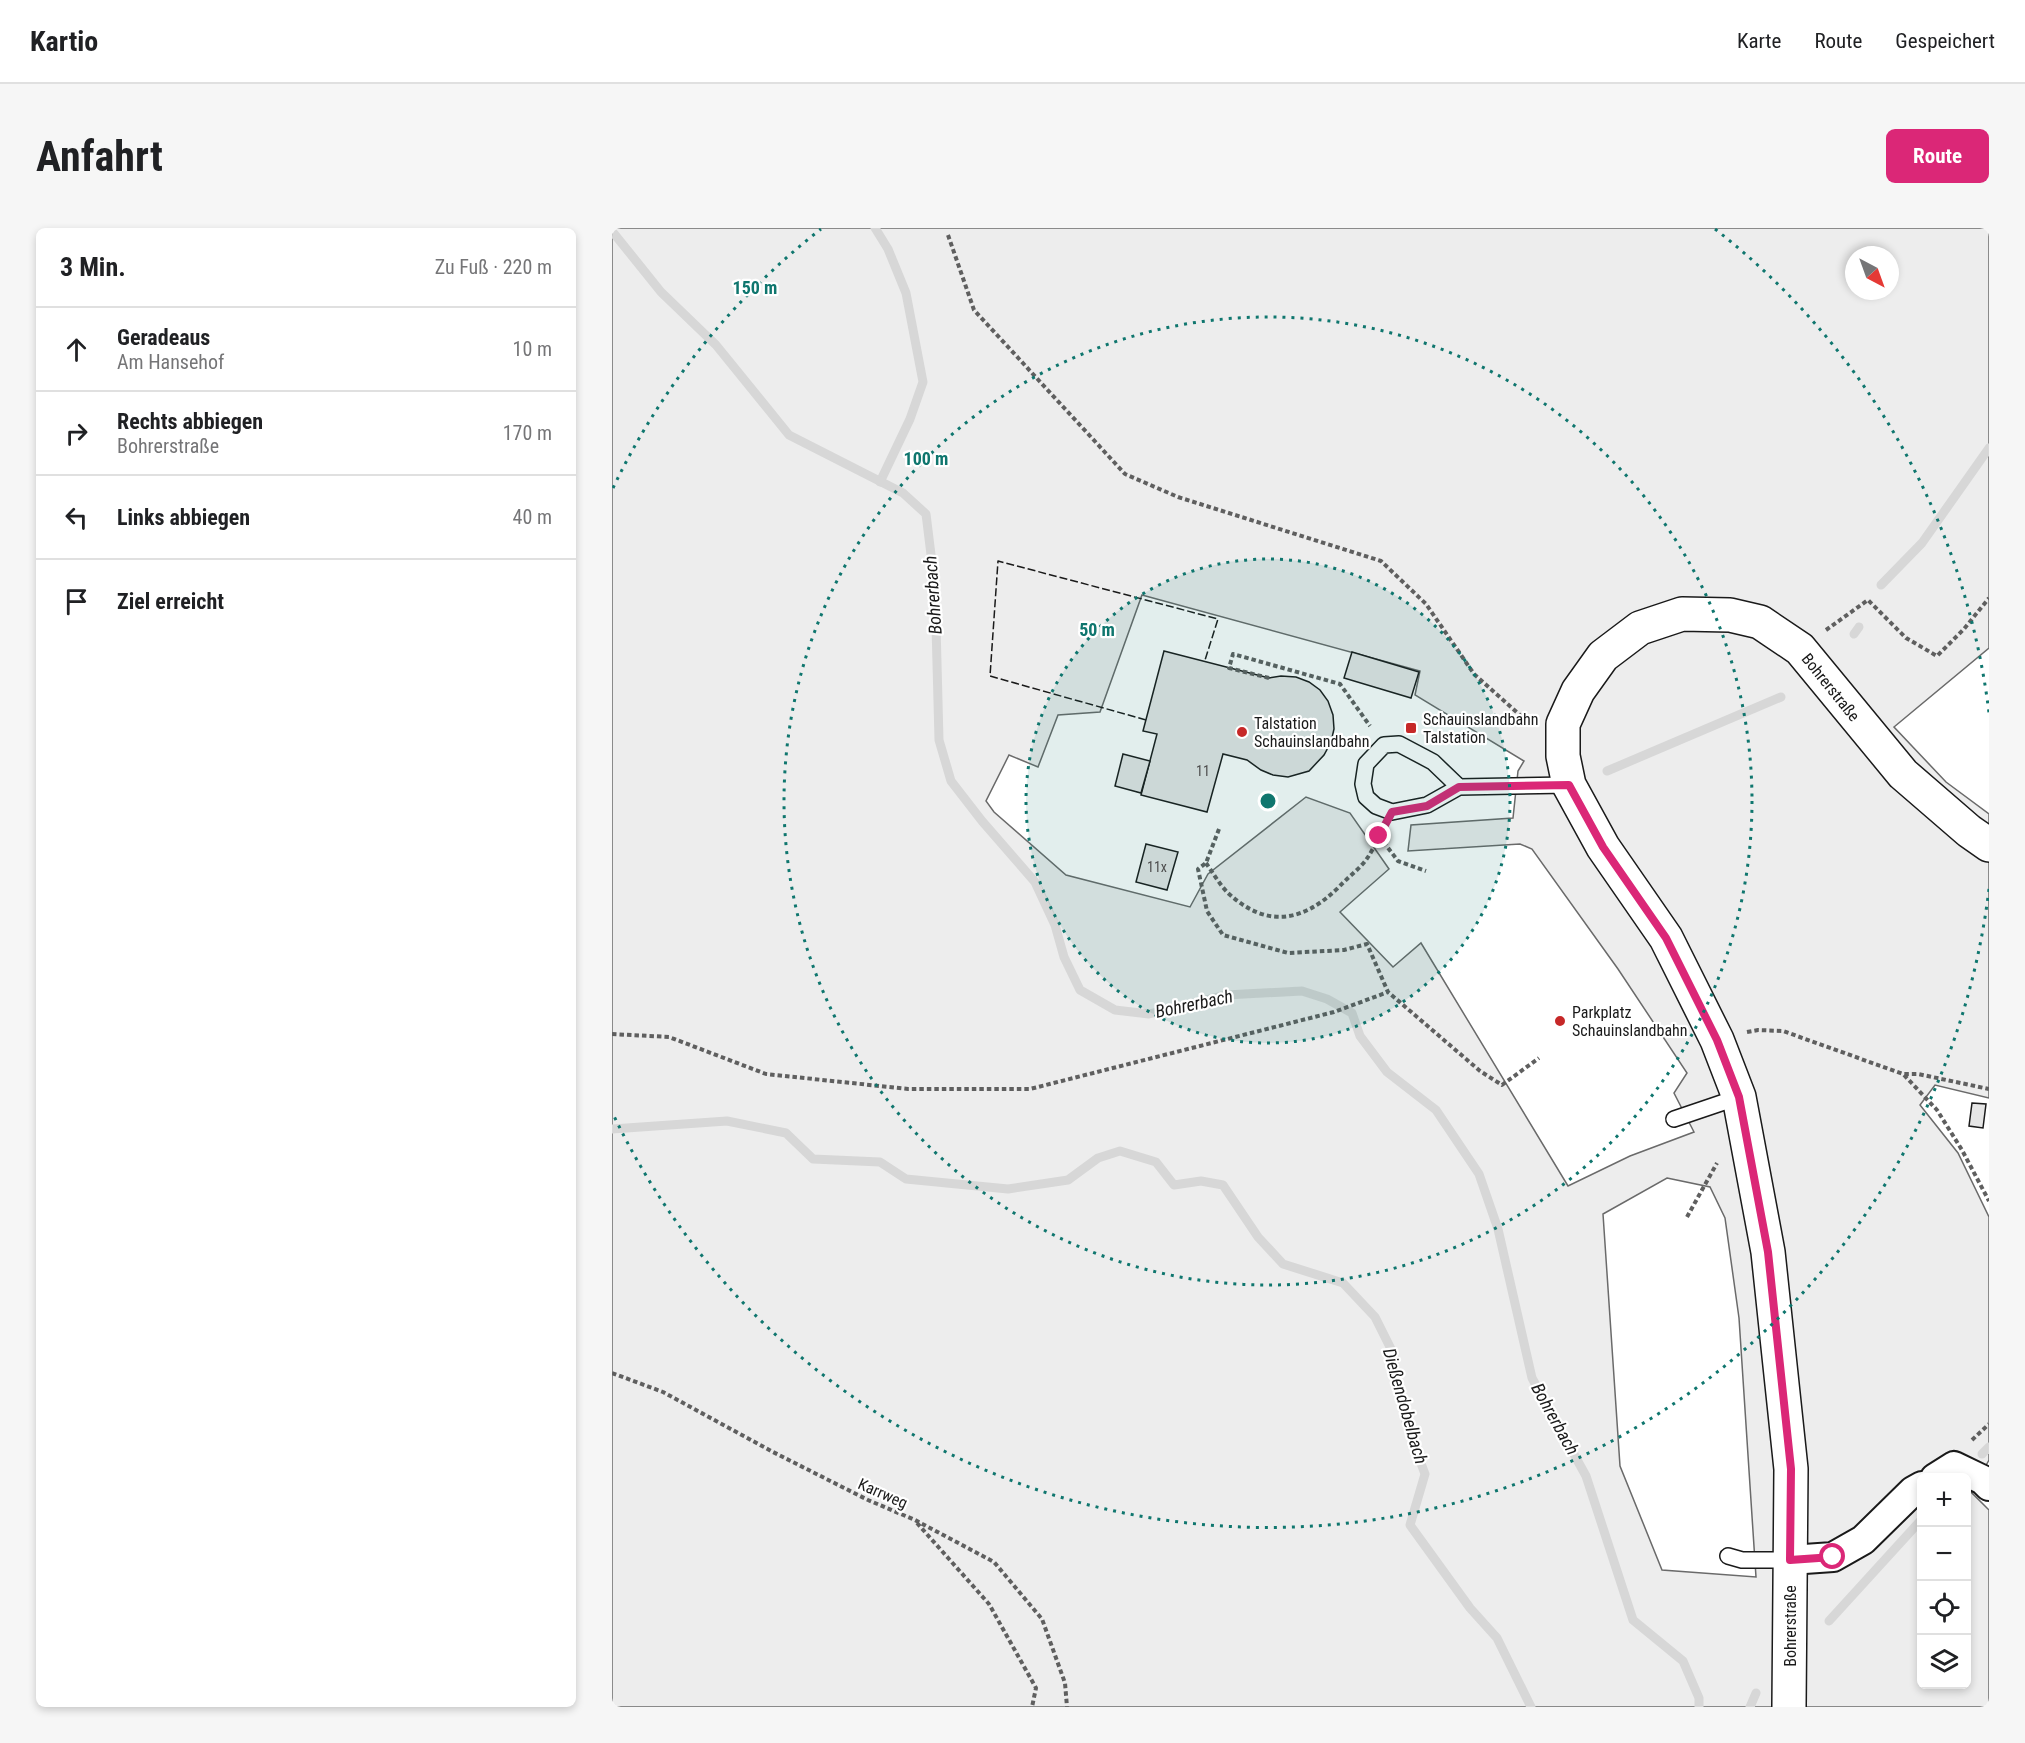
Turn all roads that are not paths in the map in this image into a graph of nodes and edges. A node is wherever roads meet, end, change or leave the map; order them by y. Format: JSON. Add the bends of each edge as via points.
{"nodes":[{"id":1,"x":1569,"y":785,"type":"junction"},
{"id":2,"x":1459,"y":787,"type":"junction"},
{"id":3,"x":1989,"y":845,"type":"edge"},
{"id":4,"x":1739,"y":1097,"type":"junction"},
{"id":5,"x":1674,"y":1119,"type":"dead end"},
{"id":6,"x":1943,"y":1473,"type":"edge"},
{"id":7,"x":1968,"y":1473,"type":"edge"},
{"id":8,"x":1971,"y":1474,"type":"edge"},
{"id":9,"x":1989,"y":1486,"type":"edge"},
{"id":10,"x":1917,"y":1489,"type":"edge"},
{"id":11,"x":1728,"y":1556,"type":"dead end"},
{"id":12,"x":1790,"y":1560,"type":"junction"},
{"id":13,"x":1789,"y":1707,"type":"edge"}],
"edges":[{"from":1,"to":2,"type":"lane"},
{"from":1,"to":3,"type":"street","name":"Bohrerstraße","via":[[1563,756],[1563,724],[1578,691],[1603,656],[1640,628],[1683,614],[1730,615],[1760,621],[1800,649],[1903,774]]},
{"from":1,"to":4,"type":"street","name":"Bohrerstraße","via":[[1603,847],[1666,938],[1717,1040]]},
{"from":2,"to":2,"type":"lane","via":[[1433,762],[1399,744],[1384,745],[1366,764],[1362,783],[1366,797],[1392,812],[1427,806]]},
{"from":4,"to":5,"type":"lane"},
{"from":4,"to":12,"type":"street","name":"Bohrerstraße","via":[[1768,1252],[1791,1469]]},
{"from":6,"to":7,"type":"street","via":[[1954,1466]]},
{"from":8,"to":9,"type":"street"},
{"from":10,"to":12,"type":"street","via":[[1863,1540],[1833,1557]]},
{"from":11,"to":12,"type":"lane","via":[[1742,1560]]},
{"from":12,"to":13,"type":"street","name":"Bohrerstraße"}]}
